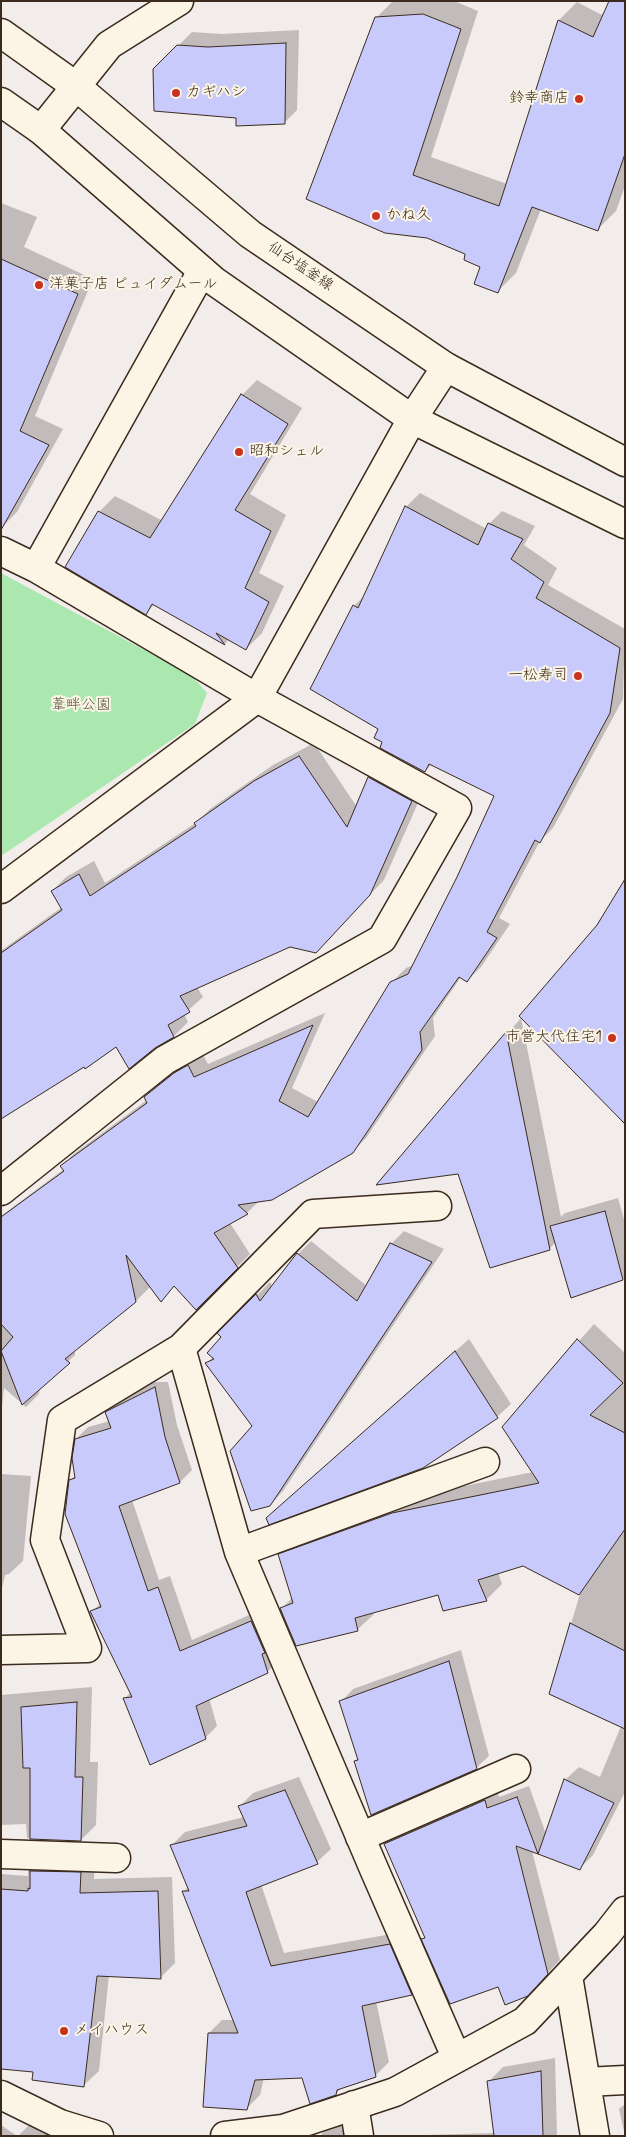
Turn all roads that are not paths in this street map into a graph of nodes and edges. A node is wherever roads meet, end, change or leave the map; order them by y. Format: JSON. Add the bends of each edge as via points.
{"nodes":[{"id":1,"x":178,"y":1,"type":"edge"},
{"id":2,"x":1,"y":33,"type":"edge"},
{"id":3,"x":77,"y":87,"type":"junction"},
{"id":4,"x":1,"y":102,"type":"edge"},
{"id":5,"x":41,"y":130,"type":"junction"},
{"id":6,"x":202,"y":271,"type":"junction"},
{"id":7,"x":446,"y":367,"type":"junction"},
{"id":8,"x":412,"y":419,"type":"junction"},
{"id":9,"x":625,"y":462,"type":"edge"},
{"id":10,"x":625,"y":524,"type":"edge"},
{"id":11,"x":1,"y":551,"type":"edge"},
{"id":12,"x":36,"y":568,"type":"junction"},
{"id":13,"x":257,"y":698,"type":"junction"},
{"id":14,"x":1,"y":889,"type":"edge"},
{"id":15,"x":1,"y":1191,"type":"edge"},
{"id":16,"x":437,"y":1206,"type":"dead end"},
{"id":17,"x":181,"y":1348,"type":"junction"},
{"id":18,"x":485,"y":1462,"type":"dead end"},
{"id":19,"x":239,"y":1552,"type":"junction"},
{"id":20,"x":1,"y":1650,"type":"edge"},
{"id":21,"x":516,"y":1769,"type":"dead end"},
{"id":22,"x":360,"y":1837,"type":"junction"},
{"id":23,"x":1,"y":1854,"type":"edge"},
{"id":24,"x":116,"y":1858,"type":"dead end"},
{"id":25,"x":625,"y":1911,"type":"edge"},
{"id":26,"x":568,"y":1976,"type":"junction"},
{"id":27,"x":456,"y":2057,"type":"junction"},
{"id":28,"x":625,"y":2080,"type":"edge"},
{"id":29,"x":586,"y":2082,"type":"junction"},
{"id":30,"x":1,"y":2095,"type":"edge"},
{"id":31,"x":354,"y":2105,"type":"junction"},
{"id":32,"x":92,"y":2135,"type":"edge"},
{"id":33,"x":225,"y":2136,"type":"edge"},
{"id":34,"x":359,"y":2136,"type":"edge"},
{"id":35,"x":595,"y":2136,"type":"edge"}],
"edges":[{"from":1,"to":3,"type":"street","via":[[109,44]]},
{"from":2,"to":3,"type":"street","name":"仙台塩釜線"},
{"from":3,"to":5,"type":"street"},
{"from":3,"to":7,"type":"street","name":"仙台塩釜線","via":[[250,234]]},
{"from":4,"to":5,"type":"street"},
{"from":5,"to":6,"type":"street"},
{"from":6,"to":8,"type":"street"},
{"from":6,"to":12,"type":"street"},
{"from":7,"to":8,"type":"street"},
{"from":7,"to":9,"type":"street","name":"仙台塩釜線"},
{"from":8,"to":10,"type":"street"},
{"from":8,"to":13,"type":"street"},
{"from":11,"to":12,"type":"street"},
{"from":12,"to":13,"type":"street"},
{"from":13,"to":14,"type":"street"},
{"from":13,"to":15,"type":"street","via":[[457,808],[382,939],[165,1060]]},
{"from":16,"to":17,"type":"street","via":[[313,1214]]},
{"from":17,"to":19,"type":"street"},
{"from":17,"to":20,"type":"street","via":[[62,1420],[45,1540],[87,1648]]},
{"from":18,"to":19,"type":"street"},
{"from":19,"to":22,"type":"street"},
{"from":21,"to":22,"type":"street"},
{"from":22,"to":27,"type":"street"},
{"from":23,"to":24,"type":"street"},
{"from":25,"to":26,"type":"street"},
{"from":26,"to":27,"type":"street","via":[[525,2021]]},
{"from":26,"to":29,"type":"street"},
{"from":27,"to":31,"type":"street","via":[[395,2092]]},
{"from":28,"to":29,"type":"street"},
{"from":29,"to":35,"type":"street"},
{"from":30,"to":32,"type":"street","via":[[60,2124]]},
{"from":31,"to":33,"type":"street","via":[[283,2129]]},
{"from":31,"to":34,"type":"street"}]}
